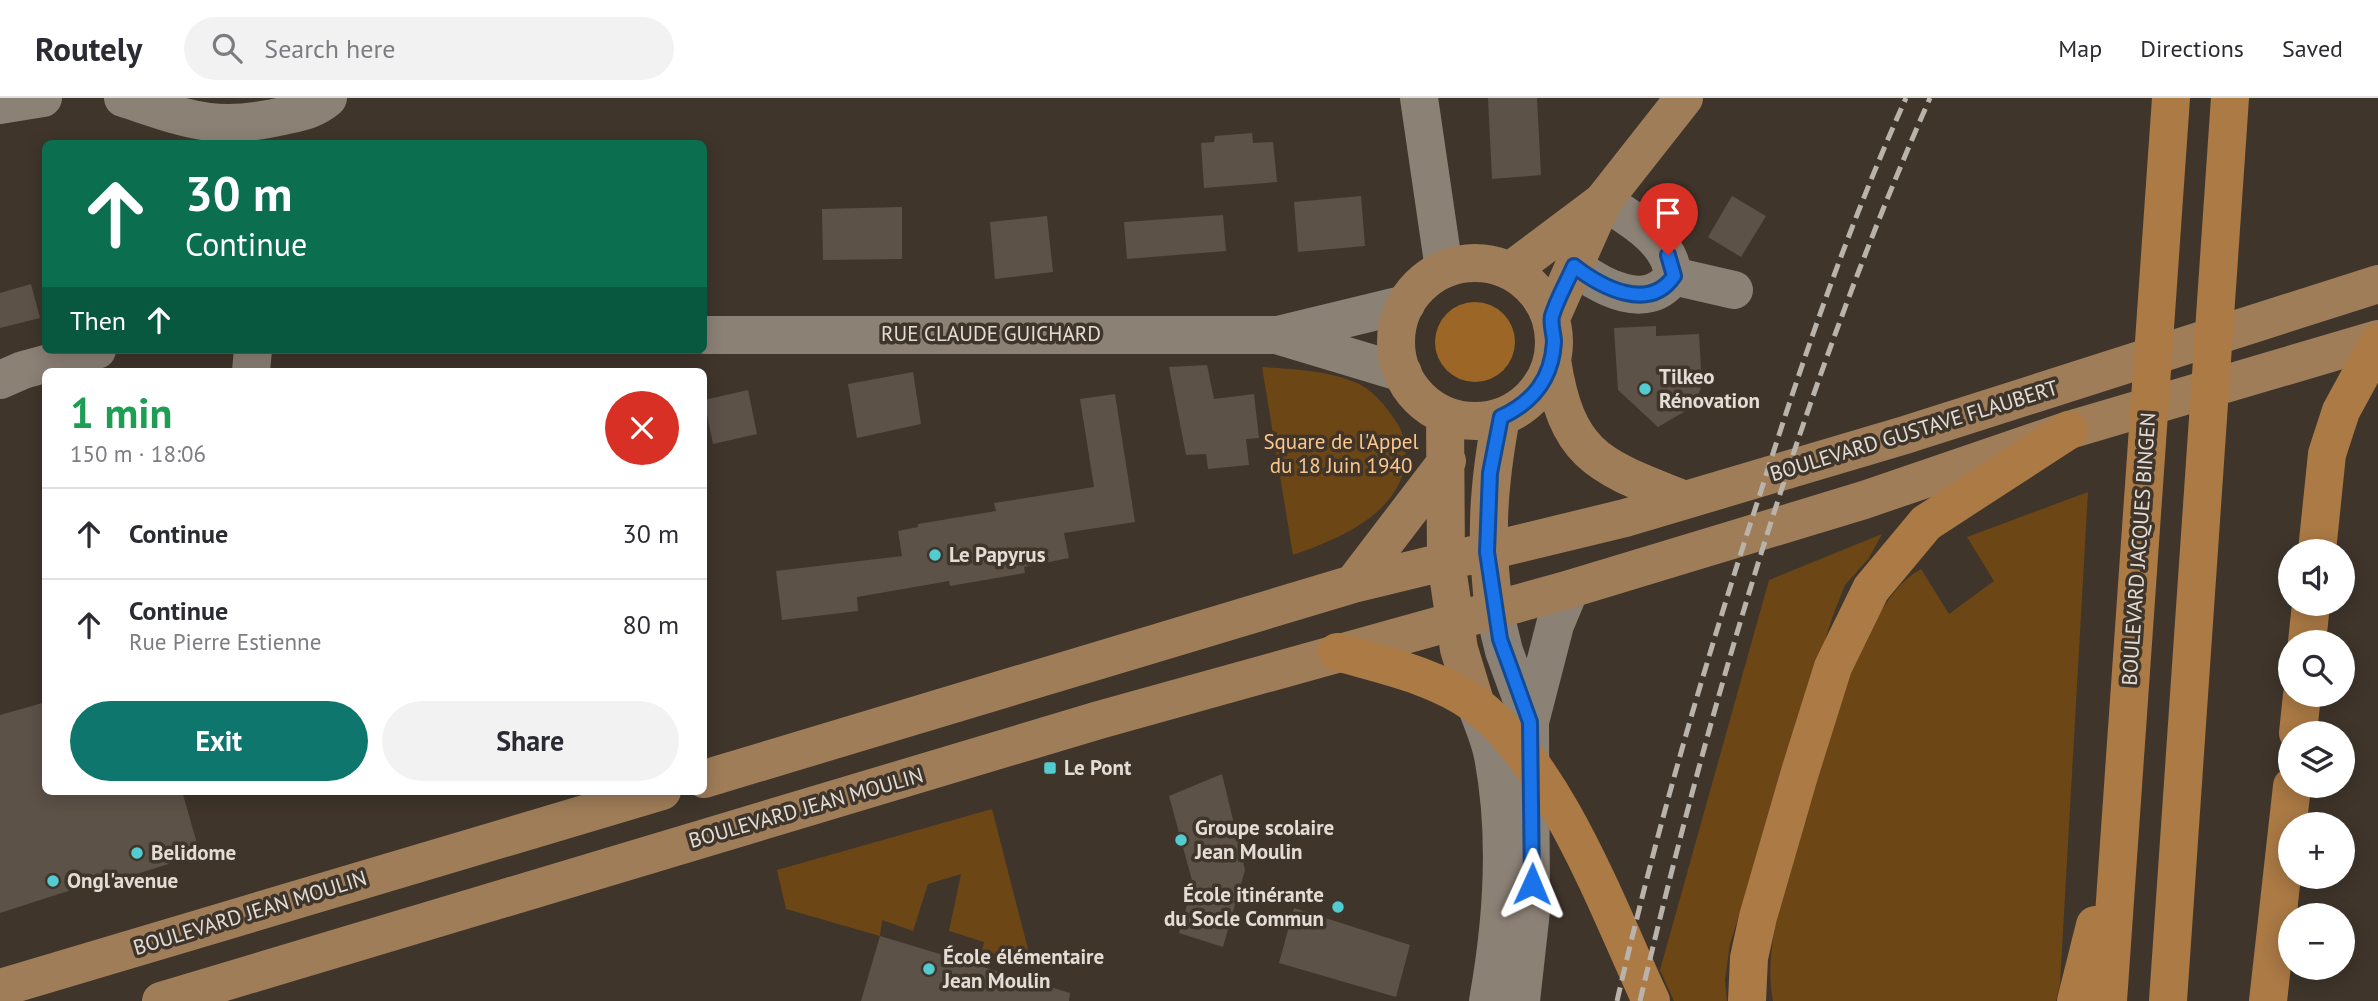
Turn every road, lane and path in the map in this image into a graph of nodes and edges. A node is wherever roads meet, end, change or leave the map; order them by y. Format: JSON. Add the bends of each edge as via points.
{"nodes":[{"id":1,"x":43,"y":98,"type":"edge"},
{"id":2,"x":123,"y":98,"type":"edge"},
{"id":3,"x":328,"y":98,"type":"edge"},
{"id":4,"x":1419,"y":98,"type":"edge"},
{"id":5,"x":1684,"y":98,"type":"edge"},
{"id":6,"x":2171,"y":98,"type":"edge"},
{"id":7,"x":2230,"y":98,"type":"edge"},
{"id":8,"x":0,"y":105,"type":"edge"},
{"id":9,"x":1603,"y":201,"type":"junction"},
{"id":10,"x":1574,"y":266,"type":"junction"},
{"id":11,"x":1444,"y":269,"type":"junction"},
{"id":12,"x":1510,"y":271,"type":"junction"},
{"id":13,"x":1674,"y":276,"type":"junction"},
{"id":14,"x":2378,"y":284,"type":"edge"},
{"id":15,"x":1734,"y":289,"type":"dead end"},
{"id":16,"x":1406,"y":304,"type":"junction"},
{"id":17,"x":1551,"y":318,"type":"junction"},
{"id":18,"x":707,"y":335,"type":"edge"},
{"id":19,"x":1278,"y":335,"type":"junction"},
{"id":20,"x":2378,"y":341,"type":"edge"},
{"id":21,"x":82,"y":354,"type":"edge"},
{"id":22,"x":1552,"y":360,"type":"junction"},
{"id":23,"x":1403,"y":373,"type":"junction"},
{"id":24,"x":0,"y":380,"type":"edge"},
{"id":25,"x":1446,"y":416,"type":"junction"},
{"id":26,"x":1501,"y":417,"type":"junction"},
{"id":27,"x":2069,"y":430,"type":"junction"},
{"id":28,"x":1447,"y":461,"type":"junction"},
{"id":29,"x":1685,"y":499,"type":"junction"},
{"id":30,"x":2318,"y":539,"type":"edge"},
{"id":31,"x":1487,"y":552,"type":"junction"},
{"id":32,"x":1446,"y":561,"type":"junction"},
{"id":33,"x":1353,"y":584,"type":"junction"},
{"id":34,"x":1570,"y":589,"type":"junction"},
{"id":35,"x":1494,"y":610,"type":"junction"},
{"id":36,"x":1454,"y":621,"type":"junction"},
{"id":37,"x":1337,"y":652,"type":"junction"},
{"id":38,"x":1476,"y":705,"type":"junction"},
{"id":39,"x":1530,"y":722,"type":"junction"},
{"id":40,"x":1531,"y":762,"type":"junction"},
{"id":41,"x":707,"y":778,"type":"edge"},
{"id":42,"x":650,"y":795,"type":"edge"},
{"id":43,"x":2291,"y":798,"type":"edge"},
{"id":44,"x":2119,"y":828,"type":"junction"},
{"id":45,"x":0,"y":988,"type":"edge"},
{"id":46,"x":161,"y":1001,"type":"edge"},
{"id":47,"x":1488,"y":1001,"type":"edge"},
{"id":48,"x":1521,"y":1001,"type":"edge"},
{"id":49,"x":1651,"y":1001,"type":"edge"},
{"id":50,"x":1747,"y":1001,"type":"edge"},
{"id":51,"x":2076,"y":1001,"type":"edge"},
{"id":52,"x":2108,"y":1001,"type":"edge"},
{"id":53,"x":2168,"y":1001,"type":"edge"},
{"id":54,"x":2268,"y":1001,"type":"edge"}],
"edges":[{"from":1,"to":8,"type":"street"},
{"from":2,"to":3,"type":"street","via":[[210,124],[245,125],[316,108]]},
{"from":4,"to":11,"type":"street"},
{"from":5,"to":9,"type":"main road"},
{"from":6,"to":44,"type":"highway","name":"BOULEVARD JACQUES BINGEN"},
{"from":7,"to":53,"type":"highway"},
{"from":9,"to":10,"type":"main road"},
{"from":9,"to":12,"type":"main road"},
{"from":9,"to":13,"type":"street","via":[[1659,245],[1668,255]]},
{"from":10,"to":13,"type":"street","via":[[1615,292],[1656,292]]},
{"from":10,"to":17,"type":"main road"},
{"from":11,"to":12,"type":"main road","via":[[1488,264]]},
{"from":11,"to":16,"type":"main road","via":[[1429,278]]},
{"from":12,"to":17,"type":"main road","via":[[1528,282]]},
{"from":13,"to":15,"type":"street"},
{"from":14,"to":29,"type":"main road","name":"BOULEVARD GUSTAVE FLAUBERT","via":[[1905,435]]},
{"from":16,"to":19,"type":"street","name":"RUE CLAUDE GUICHARD"},
{"from":16,"to":23,"type":"main road","via":[[1396,338]]},
{"from":17,"to":22,"type":"main road"},
{"from":18,"to":19,"type":"street","name":"RUE CLAUDE GUICHARD"},
{"from":19,"to":23,"type":"street","name":"RUE CLAUDE GUICHARD"},
{"from":20,"to":27,"type":"main road"},
{"from":20,"to":30,"type":"highway","via":[[2341,411],[2327,454]]},
{"from":21,"to":24,"type":"street"},
{"from":22,"to":26,"type":"main road","via":[[1534,395]]},
{"from":22,"to":29,"type":"main road","via":[[1558,399],[1570,429],[1588,450],[1623,475]]},
{"from":23,"to":25,"type":"main road","via":[[1413,391]]},
{"from":25,"to":26,"type":"main road","via":[[1463,421]]},
{"from":25,"to":28,"type":"main road"},
{"from":26,"to":31,"type":"main road","via":[[1490,473]]},
{"from":27,"to":34,"type":"main road","via":[[1864,500]]},
{"from":27,"to":50,"type":"highway","via":[[1926,523],[1871,589],[1832,667],[1800,772],[1758,917],[1749,958]]},
{"from":28,"to":32,"type":"main road"},
{"from":28,"to":33,"type":"main road"},
{"from":29,"to":31,"type":"main road","name":"BOULEVARD GUSTAVE FLAUBERT"},
{"from":31,"to":32,"type":"main road","name":"BOULEVARD GUSTAVE FLAUBERT"},
{"from":31,"to":35,"type":"main road"},
{"from":32,"to":33,"type":"main road"},
{"from":32,"to":36,"type":"main road"},
{"from":33,"to":41,"type":"main road"},
{"from":34,"to":35,"type":"main road"},
{"from":34,"to":39,"type":"street","via":[[1555,625]]},
{"from":35,"to":36,"type":"main road"},
{"from":35,"to":39,"type":"street"},
{"from":36,"to":37,"type":"main road","name":"BOULEVARD JEAN MOULIN"},
{"from":36,"to":38,"type":"main road"},
{"from":37,"to":38,"type":"highway","via":[[1411,673]]},
{"from":37,"to":46,"type":"main road","name":"BOULEVARD JEAN MOULIN"},
{"from":38,"to":40,"type":"highway"},
{"from":38,"to":47,"type":"street","via":[[1493,754],[1499,816],[1499,907]]},
{"from":39,"to":40,"type":"street"},
{"from":40,"to":48,"type":"street","via":[[1531,912]]},
{"from":40,"to":49,"type":"highway","via":[[1580,849]]},
{"from":42,"to":45,"type":"main road","name":"BOULEVARD JEAN MOULIN"},
{"from":43,"to":54,"type":"highway"},
{"from":44,"to":51,"type":"highway"},
{"from":44,"to":52,"type":"highway","name":"BOULEVARD JACQUES BINGEN"}]}
